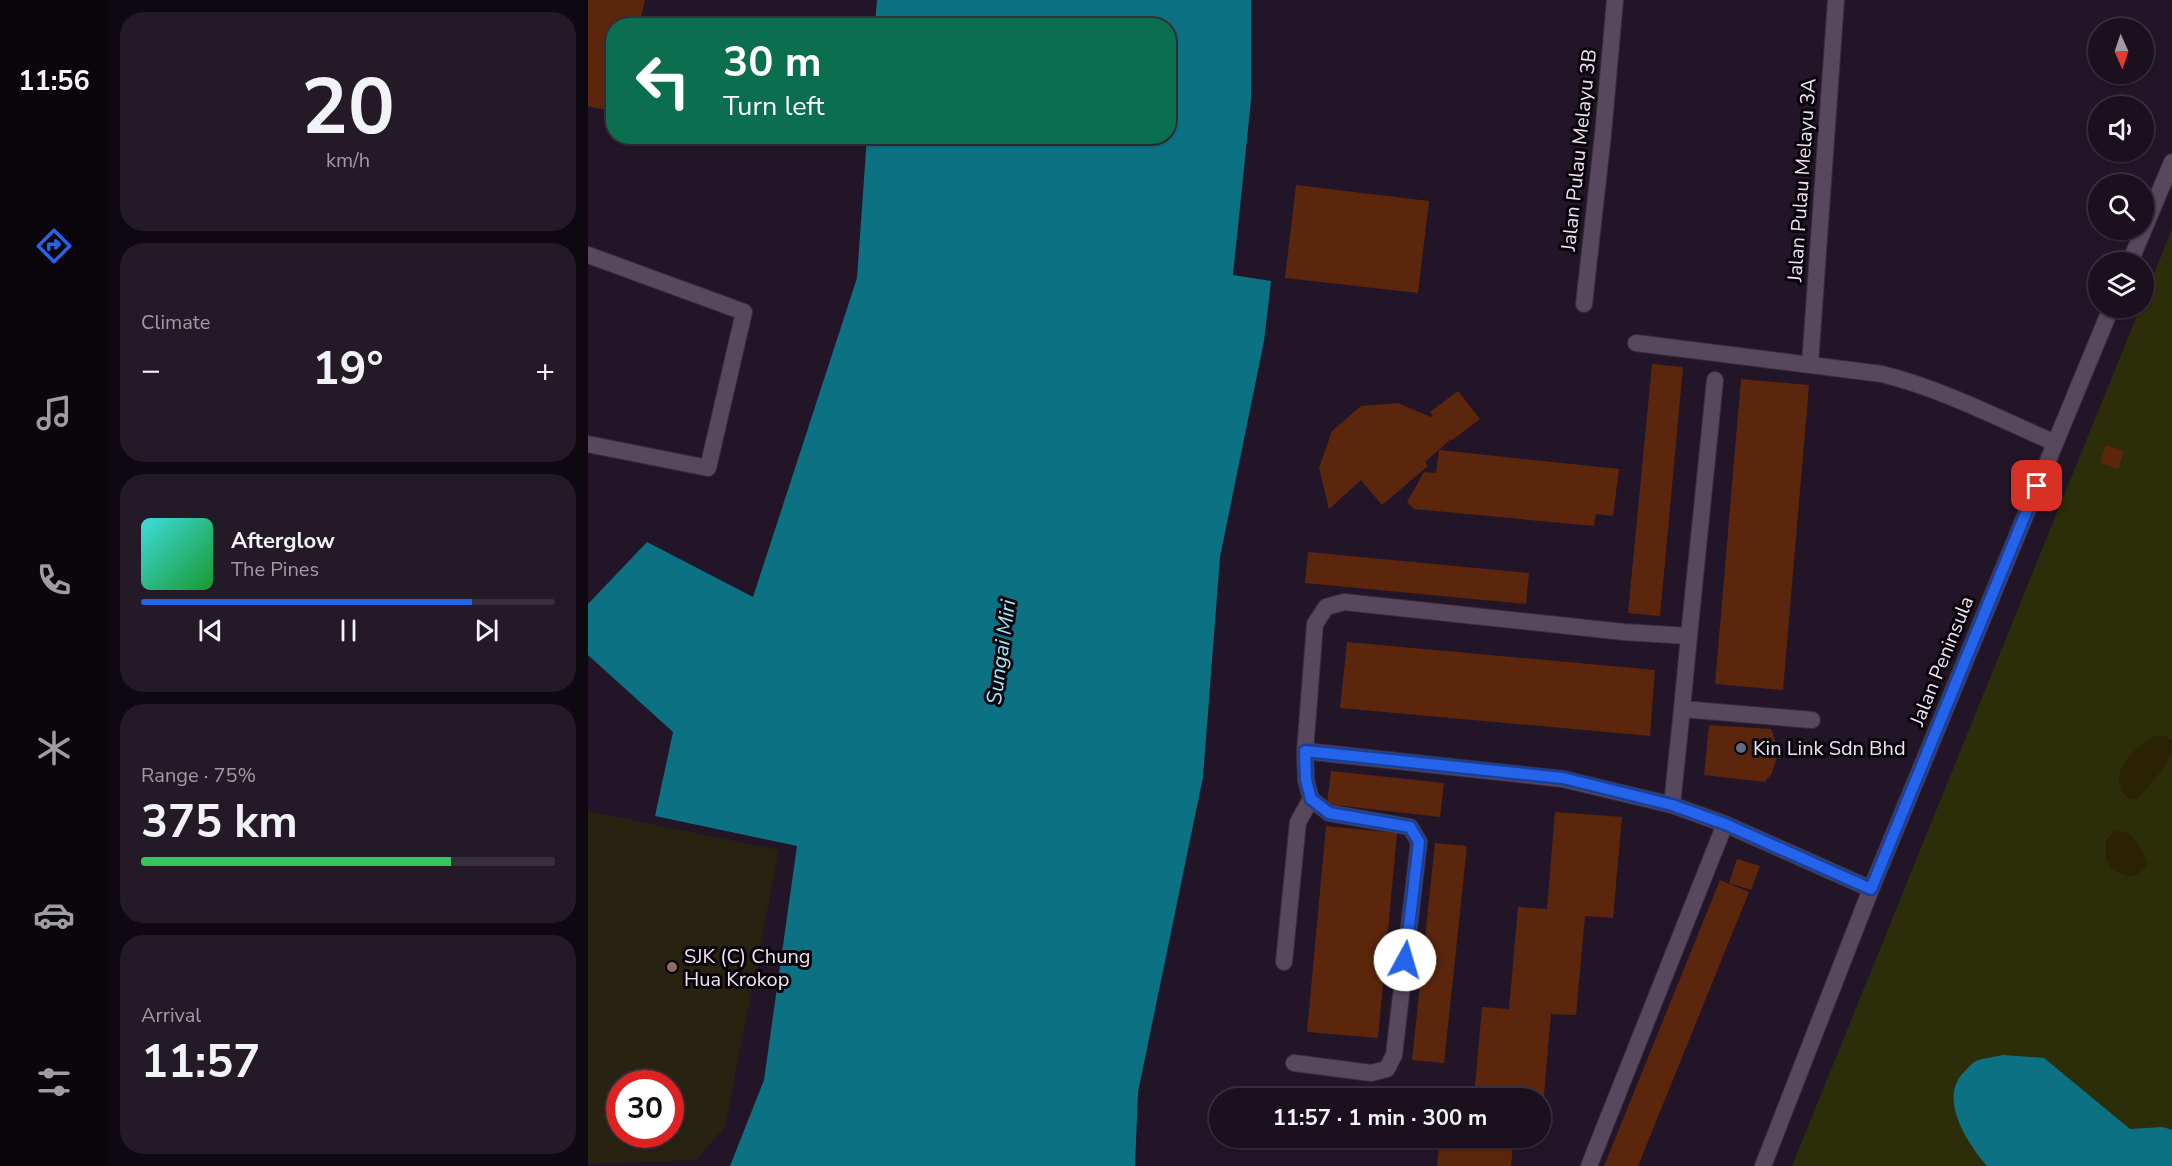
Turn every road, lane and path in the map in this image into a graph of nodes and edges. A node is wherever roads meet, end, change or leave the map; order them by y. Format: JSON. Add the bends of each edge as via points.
{"nodes":[{"id":1,"x":1615,"y":0,"type":"edge"},
{"id":2,"x":1836,"y":0,"type":"edge"},
{"id":3,"x":2172,"y":162,"type":"edge"},
{"id":4,"x":2134,"y":252,"type":"edge"},
{"id":5,"x":588,"y":255,"type":"edge"},
{"id":6,"x":1584,"y":304,"type":"dead end"},
{"id":7,"x":2107,"y":318,"type":"edge"},
{"id":8,"x":1636,"y":343,"type":"dead end"},
{"id":9,"x":1810,"y":364,"type":"junction"},
{"id":10,"x":1715,"y":380,"type":"dead end"},
{"id":11,"x":2055,"y":443,"type":"junction"},
{"id":12,"x":588,"y":444,"type":"edge"},
{"id":13,"x":1689,"y":636,"type":"junction"},
{"id":14,"x":1682,"y":709,"type":"junction"},
{"id":15,"x":1812,"y":720,"type":"dead end"},
{"id":16,"x":1305,"y":751,"type":"junction"},
{"id":17,"x":1311,"y":799,"type":"junction"},
{"id":18,"x":1672,"y":805,"type":"junction"},
{"id":19,"x":1725,"y":824,"type":"junction"},
{"id":20,"x":1871,"y":889,"type":"junction"},
{"id":21,"x":1284,"y":962,"type":"dead end"},
{"id":22,"x":1294,"y":1063,"type":"dead end"},
{"id":23,"x":1589,"y":1166,"type":"edge"},
{"id":24,"x":1763,"y":1166,"type":"edge"}],
"edges":[{"from":1,"to":6,"type":"street","name":"Jalan Pulau Melayu 3B"},
{"from":2,"to":9,"type":"street","name":"Jalan Pulau Melayu 3A"},
{"from":3,"to":4,"type":"street"},
{"from":5,"to":12,"type":"street","via":[[744,312],[708,468]]},
{"from":7,"to":11,"type":"street","name":"Jalan Peninsula"},
{"from":8,"to":9,"type":"street"},
{"from":9,"to":11,"type":"street","via":[[1905,380]]},
{"from":10,"to":13,"type":"street"},
{"from":11,"to":20,"type":"street","name":"Jalan Peninsula"},
{"from":13,"to":14,"type":"street"},
{"from":13,"to":16,"type":"street","via":[[1344,602],[1326,607],[1315,624]]},
{"from":14,"to":15,"type":"street"},
{"from":14,"to":18,"type":"street"},
{"from":16,"to":17,"type":"street"},
{"from":16,"to":18,"type":"street","via":[[1563,778]]},
{"from":17,"to":21,"type":"street","via":[[1298,822]]},
{"from":17,"to":22,"type":"street","via":[[1329,813],[1410,827],[1419,842],[1395,1055],[1387,1069],[1371,1073]]},
{"from":18,"to":19,"type":"street"},
{"from":19,"to":20,"type":"street"},
{"from":19,"to":23,"type":"street"},
{"from":20,"to":24,"type":"street","name":"Jalan Peninsula"}]}
